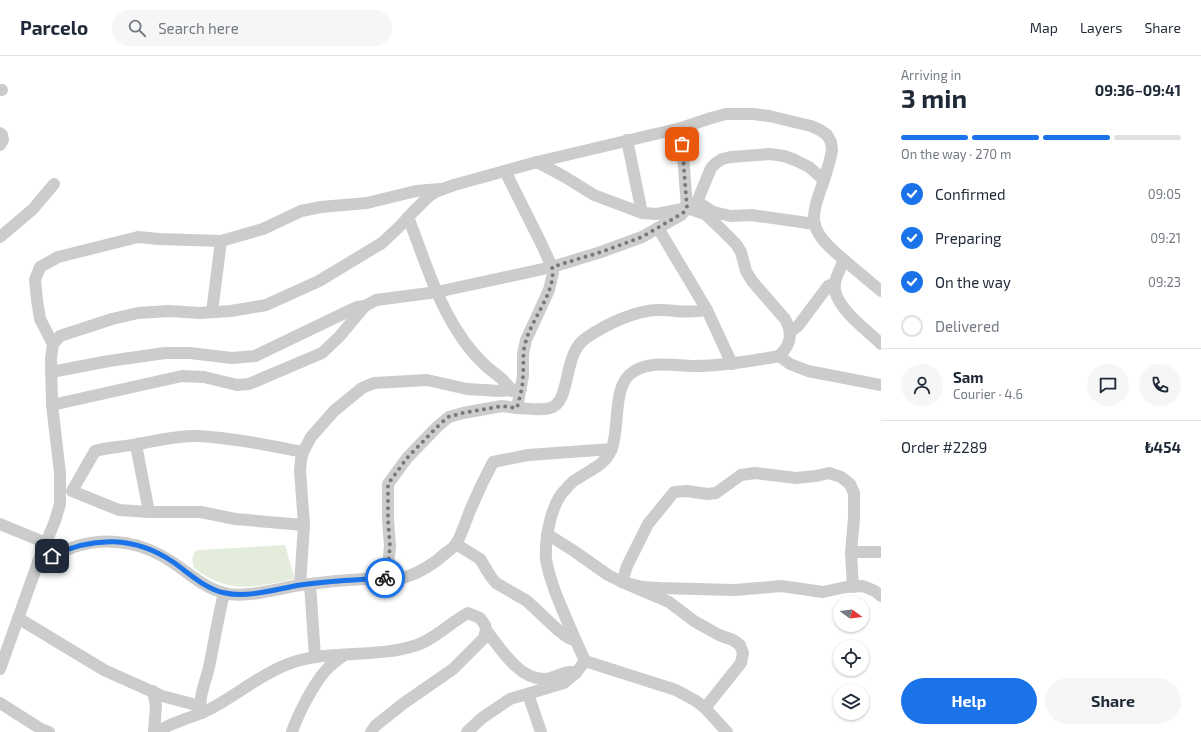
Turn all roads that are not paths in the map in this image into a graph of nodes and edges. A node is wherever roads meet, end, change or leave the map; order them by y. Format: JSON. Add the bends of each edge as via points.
{"nodes":[{"id":1,"x":681,"y":128,"type":"junction"},
{"id":2,"x":0,"y":133,"type":"edge"},
{"id":3,"x":627,"y":140,"type":"junction"},
{"id":4,"x":0,"y":145,"type":"edge"},
{"id":5,"x":537,"y":162,"type":"junction"},
{"id":6,"x":505,"y":171,"type":"junction"},
{"id":7,"x":824,"y":180,"type":"junction"},
{"id":8,"x":54,"y":184,"type":"dead end"},
{"id":9,"x":443,"y":189,"type":"junction"},
{"id":10,"x":692,"y":205,"type":"junction"},
{"id":11,"x":642,"y":213,"type":"junction"},
{"id":12,"x":408,"y":217,"type":"junction"},
{"id":13,"x":815,"y":224,"type":"junction"},
{"id":14,"x":658,"y":228,"type":"junction"},
{"id":15,"x":0,"y":237,"type":"edge"},
{"id":16,"x":221,"y":241,"type":"junction"},
{"id":17,"x":844,"y":260,"type":"junction"},
{"id":18,"x":552,"y":267,"type":"junction"},
{"id":19,"x":834,"y":283,"type":"junction"},
{"id":20,"x":881,"y":291,"type":"edge"},
{"id":21,"x":437,"y":292,"type":"junction"},
{"id":22,"x":365,"y":306,"type":"junction"},
{"id":23,"x":707,"y":310,"type":"junction"},
{"id":24,"x":212,"y":312,"type":"junction"},
{"id":25,"x":790,"y":332,"type":"junction"},
{"id":26,"x":53,"y":344,"type":"junction"},
{"id":27,"x":881,"y":344,"type":"edge"},
{"id":28,"x":779,"y":356,"type":"junction"},
{"id":29,"x":732,"y":364,"type":"junction"},
{"id":30,"x":51,"y":372,"type":"junction"},
{"id":31,"x":881,"y":385,"type":"edge"},
{"id":32,"x":516,"y":390,"type":"junction"},
{"id":33,"x":52,"y":404,"type":"junction"},
{"id":34,"x":517,"y":408,"type":"junction"},
{"id":35,"x":136,"y":445,"type":"junction"},
{"id":36,"x":612,"y":449,"type":"junction"},
{"id":37,"x":303,"y":452,"type":"junction"},
{"id":38,"x":66,"y":491,"type":"junction"},
{"id":39,"x":149,"y":512,"type":"junction"},
{"id":40,"x":0,"y":524,"type":"edge"},
{"id":41,"x":304,"y":525,"type":"junction"},
{"id":42,"x":547,"y":534,"type":"junction"},
{"id":43,"x":46,"y":543,"type":"junction"},
{"id":44,"x":456,"y":544,"type":"junction"},
{"id":45,"x":851,"y":552,"type":"junction"},
{"id":46,"x":881,"y":552,"type":"edge"},
{"id":47,"x":38,"y":562,"type":"junction"},
{"id":48,"x":387,"y":578,"type":"junction"},
{"id":49,"x":622,"y":582,"type":"junction"},
{"id":50,"x":305,"y":585,"type":"junction"},
{"id":51,"x":853,"y":587,"type":"junction"},
{"id":52,"x":224,"y":593,"type":"junction"},
{"id":53,"x":881,"y":596,"type":"edge"},
{"id":54,"x":18,"y":618,"type":"junction"},
{"id":55,"x":486,"y":630,"type":"junction"},
{"id":56,"x":575,"y":641,"type":"junction"},
{"id":57,"x":344,"y":655,"type":"junction"},
{"id":58,"x":315,"y":657,"type":"junction"},
{"id":59,"x":585,"y":661,"type":"junction"},
{"id":60,"x":0,"y":670,"type":"edge"},
{"id":61,"x":576,"y":673,"type":"junction"},
{"id":62,"x":153,"y":692,"type":"junction"},
{"id":63,"x":528,"y":694,"type":"junction"},
{"id":64,"x":0,"y":704,"type":"edge"},
{"id":65,"x":706,"y":708,"type":"junction"},
{"id":66,"x":201,"y":710,"type":"junction"},
{"id":67,"x":49,"y":732,"type":"edge"},
{"id":68,"x":156,"y":732,"type":"edge"},
{"id":69,"x":292,"y":732,"type":"edge"},
{"id":70,"x":371,"y":732,"type":"edge"},
{"id":71,"x":466,"y":732,"type":"edge"},
{"id":72,"x":541,"y":732,"type":"edge"},
{"id":73,"x":727,"y":732,"type":"edge"}],
"edges":[{"from":1,"to":3,"type":"street"},
{"from":1,"to":7,"type":"street","via":[[726,114],[738,113],[769,116],[820,130],[831,142],[830,160]]},
{"from":1,"to":10,"type":"street"},
{"from":2,"to":4,"type":"street","via":[[3,140]]},
{"from":3,"to":5,"type":"street"},
{"from":3,"to":11,"type":"street"},
{"from":5,"to":6,"type":"street"},
{"from":5,"to":11,"type":"street","via":[[594,195]]},
{"from":6,"to":9,"type":"street"},
{"from":6,"to":18,"type":"street"},
{"from":7,"to":10,"type":"street","via":[[809,167],[784,156],[770,154],[731,157],[722,159],[711,168]]},
{"from":7,"to":13,"type":"street","via":[[814,217]]},
{"from":8,"to":15,"type":"street","via":[[33,209]]},
{"from":9,"to":12,"type":"street","via":[[427,198]]},
{"from":9,"to":16,"type":"street","via":[[416,191],[367,203],[301,211],[263,229]]},
{"from":10,"to":11,"type":"street","via":[[657,214]]},
{"from":10,"to":13,"type":"street","via":[[731,216],[758,215]]},
{"from":10,"to":14,"type":"street","via":[[681,215]]},
{"from":10,"to":25,"type":"street","via":[[736,244],[752,281],[785,319]]},
{"from":12,"to":21,"type":"street"},
{"from":12,"to":24,"type":"street","via":[[382,243],[319,281],[266,305]]},
{"from":13,"to":17,"type":"street","via":[[820,236]]},
{"from":14,"to":18,"type":"street","via":[[642,237]]},
{"from":14,"to":23,"type":"street"},
{"from":16,"to":24,"type":"street"},
{"from":16,"to":26,"type":"street","via":[[138,237],[58,257],[40,267],[35,280],[40,319]]},
{"from":17,"to":19,"type":"street"},
{"from":17,"to":20,"type":"street"},
{"from":18,"to":21,"type":"street"},
{"from":18,"to":32,"type":"street","via":[[549,290],[526,340],[523,376]]},
{"from":19,"to":25,"type":"street","via":[[828,286],[798,326]]},
{"from":19,"to":27,"type":"street","via":[[842,306]]},
{"from":21,"to":22,"type":"street","via":[[376,300]]},
{"from":21,"to":32,"type":"street","via":[[448,316],[468,346],[489,368]]},
{"from":22,"to":30,"type":"street","via":[[357,307],[255,356],[232,358],[165,353]]},
{"from":22,"to":33,"type":"street","via":[[322,354],[249,384],[237,385],[204,377],[182,376]]},
{"from":23,"to":29,"type":"street"},
{"from":23,"to":34,"type":"street","via":[[691,313],[657,310],[616,322],[578,346],[569,366],[561,401],[556,406],[544,409]]},
{"from":24,"to":26,"type":"street","via":[[138,313],[60,336]]},
{"from":25,"to":28,"type":"street","via":[[785,351]]},
{"from":26,"to":30,"type":"street"},
{"from":28,"to":29,"type":"street"},
{"from":28,"to":31,"type":"street","via":[[790,364],[808,371]]},
{"from":29,"to":36,"type":"street","via":[[652,366],[632,372],[621,386]]},
{"from":30,"to":33,"type":"street"},
{"from":32,"to":34,"type":"street"},
{"from":32,"to":37,"type":"street","via":[[467,388],[427,380],[374,383],[362,388],[334,411],[311,436]]},
{"from":33,"to":38,"type":"street","via":[[60,473]]},
{"from":34,"to":48,"type":"street","via":[[502,406],[448,417],[407,458],[388,484],[390,546]]},
{"from":35,"to":37,"type":"street","via":[[161,439],[197,436],[253,442]]},
{"from":35,"to":38,"type":"street","via":[[95,451]]},
{"from":35,"to":39,"type":"street"},
{"from":36,"to":42,"type":"street","via":[[604,462],[576,479],[564,490],[552,512]]},
{"from":36,"to":44,"type":"street","via":[[528,454],[493,462]]},
{"from":37,"to":41,"type":"street","via":[[300,470]]},
{"from":38,"to":39,"type":"street","via":[[119,510]]},
{"from":38,"to":43,"type":"street"},
{"from":39,"to":41,"type":"street","via":[[201,512],[235,519]]},
{"from":40,"to":43,"type":"street"},
{"from":41,"to":50,"type":"street"},
{"from":42,"to":49,"type":"street"},
{"from":42,"to":56,"type":"street","via":[[546,560],[549,573]]},
{"from":43,"to":47,"type":"street"},
{"from":44,"to":48,"type":"street","via":[[422,571],[401,578]]},
{"from":44,"to":56,"type":"street","via":[[480,559],[496,583],[527,601],[567,638]]},
{"from":45,"to":46,"type":"street"},
{"from":45,"to":49,"type":"street","via":[[854,493],[850,484],[841,477],[829,473],[796,478],[755,473],[741,475],[716,493],[674,492],[648,524]]},
{"from":45,"to":51,"type":"street"},
{"from":47,"to":52,"type":"street","via":[[65,550],[90,543],[134,544],[162,555],[200,582]]},
{"from":47,"to":54,"type":"street"},
{"from":48,"to":50,"type":"street"},
{"from":49,"to":51,"type":"street","via":[[659,588],[735,590],[781,586],[823,592]]},
{"from":49,"to":65,"type":"street","via":[[669,602],[694,621],[740,645],[744,653],[741,663]]},
{"from":50,"to":52,"type":"street","via":[[244,594]]},
{"from":50,"to":58,"type":"street"},
{"from":51,"to":53,"type":"street","via":[[863,586]]},
{"from":52,"to":66,"type":"street"},
{"from":54,"to":60,"type":"street"},
{"from":54,"to":62,"type":"street","via":[[104,670]]},
{"from":55,"to":57,"type":"street","via":[[480,618],[468,613],[418,645],[398,650]]},
{"from":55,"to":61,"type":"street","via":[[510,660],[527,674],[541,679],[568,671]]},
{"from":55,"to":70,"type":"street","via":[[484,638],[453,670],[404,704]]},
{"from":56,"to":59,"type":"street"},
{"from":57,"to":58,"type":"street"},
{"from":57,"to":69,"type":"street","via":[[326,670],[313,689]]},
{"from":58,"to":66,"type":"street","via":[[264,675],[227,699]]},
{"from":59,"to":61,"type":"street"},
{"from":59,"to":65,"type":"street","via":[[676,690]]},
{"from":61,"to":63,"type":"street","via":[[564,683]]},
{"from":62,"to":66,"type":"street"},
{"from":62,"to":68,"type":"street"},
{"from":63,"to":71,"type":"street","via":[[510,699]]},
{"from":63,"to":72,"type":"street"},
{"from":64,"to":67,"type":"street"},
{"from":65,"to":73,"type":"street"},
{"from":66,"to":68,"type":"street"}]}
